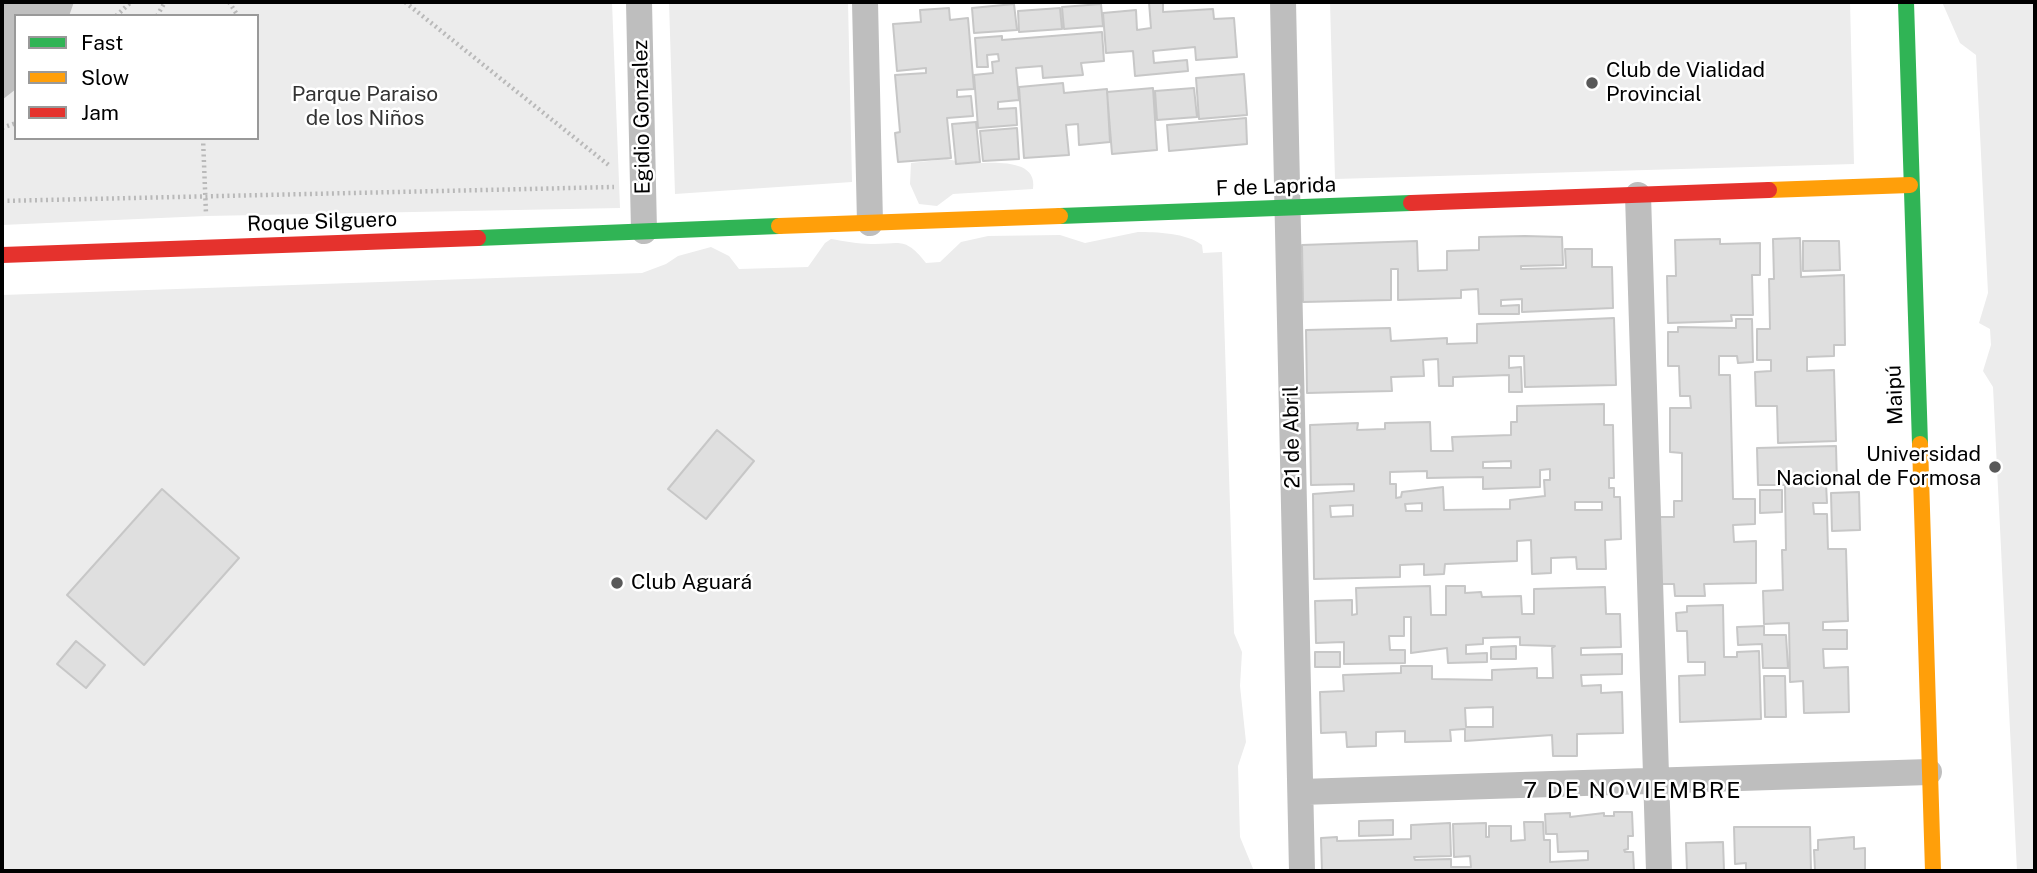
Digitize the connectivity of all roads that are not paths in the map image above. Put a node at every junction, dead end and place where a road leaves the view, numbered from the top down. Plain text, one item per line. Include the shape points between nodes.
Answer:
1 (639, 2) edge
2 (865, 2) edge
3 (1283, 2) edge
4 (1906, 2) edge
5 (1910, 185) junction
6 (1638, 195) junction
7 (1286, 208) junction
8 (870, 223) junction
9 (644, 231) junction
10 (2, 255) edge
11 (1929, 772) junction
12 (1655, 781) junction
13 (1301, 792) junction
14 (1302, 871) edge
15 (1659, 871) edge
16 (1933, 871) edge

1 - 9 street, Egidio Gonzalez
2 - 8 street
3 - 7 street, 21 de Abril
4 - 5 street, Maipú
5 - 6 street, F de Laprida
5 - 11 street, Maipú
6 - 7 street, F de Laprida
6 - 12 street
7 - 8 street, F de Laprida
7 - 13 street, 21 de Abril
8 - 9 street, F de Laprida
9 - 10 street, Roque Silguero
11 - 12 street
11 - 16 street, Maipú
12 - 13 street
12 - 15 street
13 - 14 street, 21 de Abril

